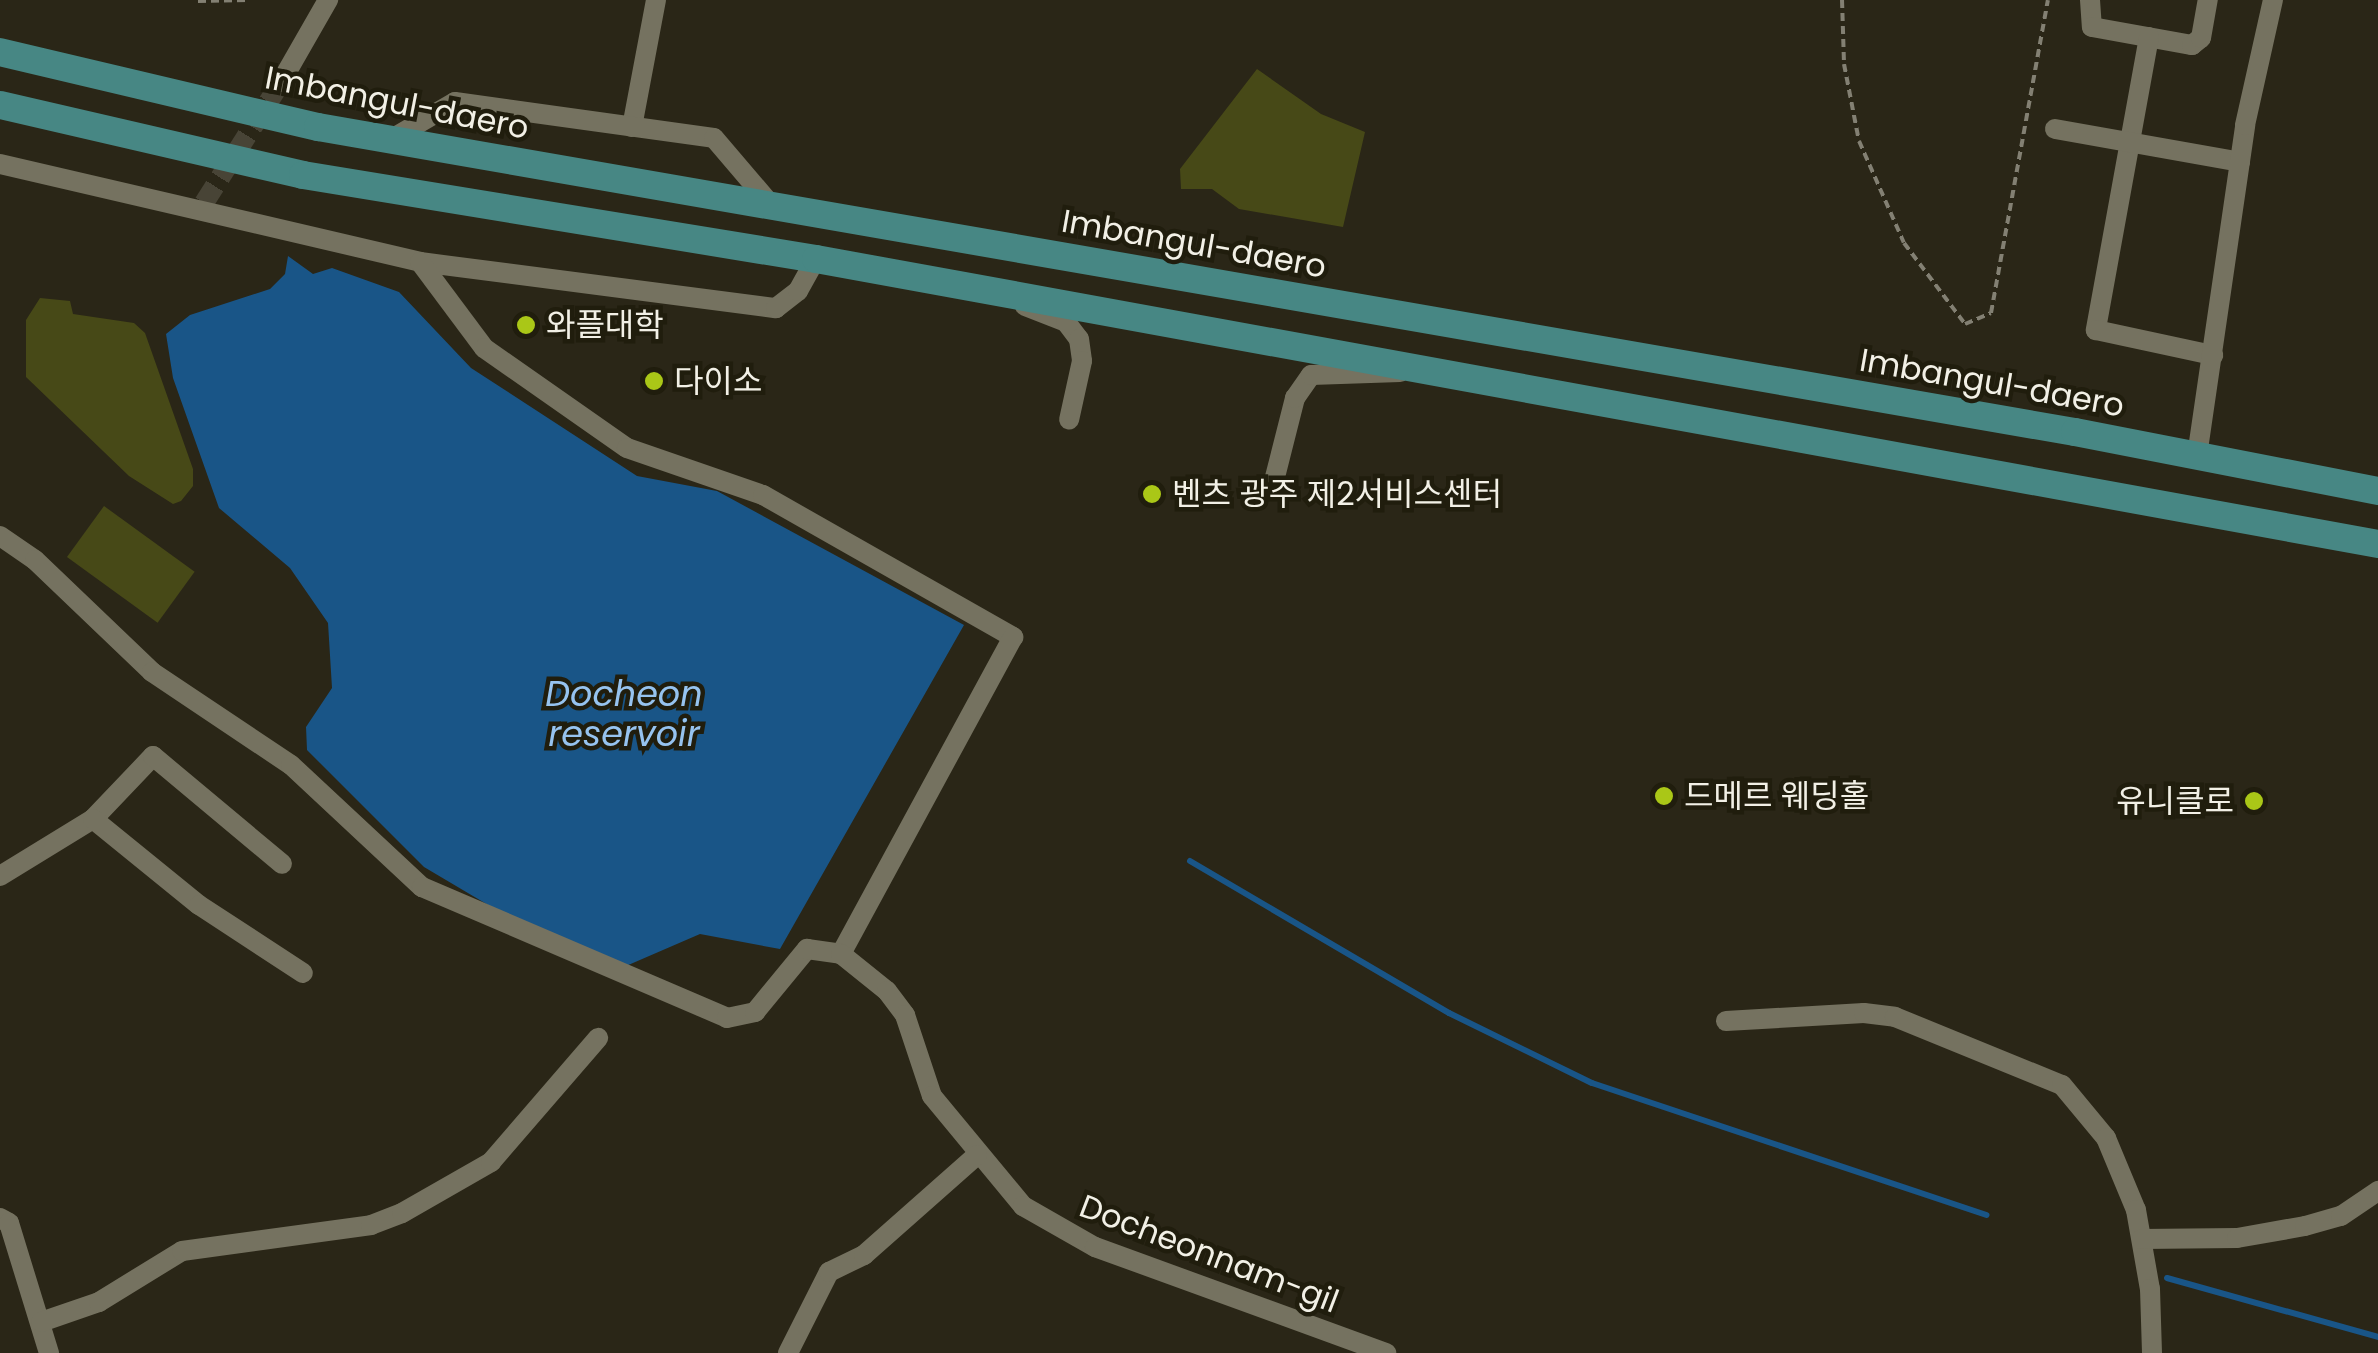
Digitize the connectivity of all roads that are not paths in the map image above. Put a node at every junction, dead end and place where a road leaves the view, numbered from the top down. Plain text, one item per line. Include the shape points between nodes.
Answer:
1 (328, 0) edge
2 (656, 0) edge
3 (2090, 0) edge
4 (2208, 0) edge
5 (2272, 0) edge
6 (2148, 37) junction
7 (0, 52) edge
8 (281, 82) tunnel mouth
9 (0, 105) edge
10 (632, 127) junction
11 (2055, 130) dead end
12 (390, 140) junction
13 (2134, 143) junction
14 (2240, 162) junction
15 (0, 164) edge
16 (772, 206) junction
17 (816, 259) junction
18 (420, 262) junction
19 (990, 292) junction
20 (2213, 355) junction
21 (1407, 371) junction
22 (1070, 420) dead end
23 (2197, 456) junction
24 (1274, 481) dead end
25 (2378, 491) edge
26 (0, 536) edge
27 (2378, 544) edge
28 (93, 819) junction
29 (282, 864) dead end
30 (0, 876) edge
31 (841, 954) junction
32 (303, 973) dead end
33 (1726, 1021) dead end
34 (598, 1038) dead end
35 (977, 1155) junction
36 (2378, 1191) edge
37 (0, 1218) edge
38 (2142, 1240) junction
39 (41, 1322) junction
40 (49, 1353) edge
41 (788, 1353) edge
42 (1386, 1353) edge
43 (2152, 1353) edge

1 - 8 street
2 - 10 street
3 - 6 street via 2092,27
4 - 6 street via 2201,38 2192,45
5 - 14 street
6 - 13 street
7 - 12 main road, Imbangul-daero
9 - 17 main road via 303,174
10 - 12 street via 455,102
10 - 16 street via 714,138
11 - 13 street
12 - 16 main road, Imbangul-daero
13 - 14 street
13 - 20 street via 2096,330
14 - 20 street
15 - 18 street
16 - 23 main road, Imbangul-daero
17 - 18 street via 798,291 776,308
17 - 19 main road
18 - 31 street via 484,348 627,448 762,496 1013,637
19 - 21 main road
19 - 22 street via 1066,322 1079,339 1082,360
20 - 23 street
21 - 24 street via 1311,375 1294,398
21 - 27 main road
23 - 25 main road, Imbangul-daero
26 - 31 street via 35,560 152,672 273,751 422,887 451,902 726,1018 755,1012 808,949
28 - 29 street via 153,756
28 - 30 street
28 - 32 street via 199,904
31 - 35 street, Docheonnam-gil via 887,990 904,1015 932,1096
33 - 38 street via 1895,1017 2062,1086 2106,1138
34 - 39 street via 491,1162 402,1213 372,1225 182,1251 99,1302
35 - 41 street via 864,1254 829,1272
35 - 42 street, Docheonnam-gil via 1023,1206 1058,1230
36 - 38 street via 2341,1216 2304,1226 2237,1238
37 - 39 street via 8,1223
38 - 43 street
39 - 40 street

